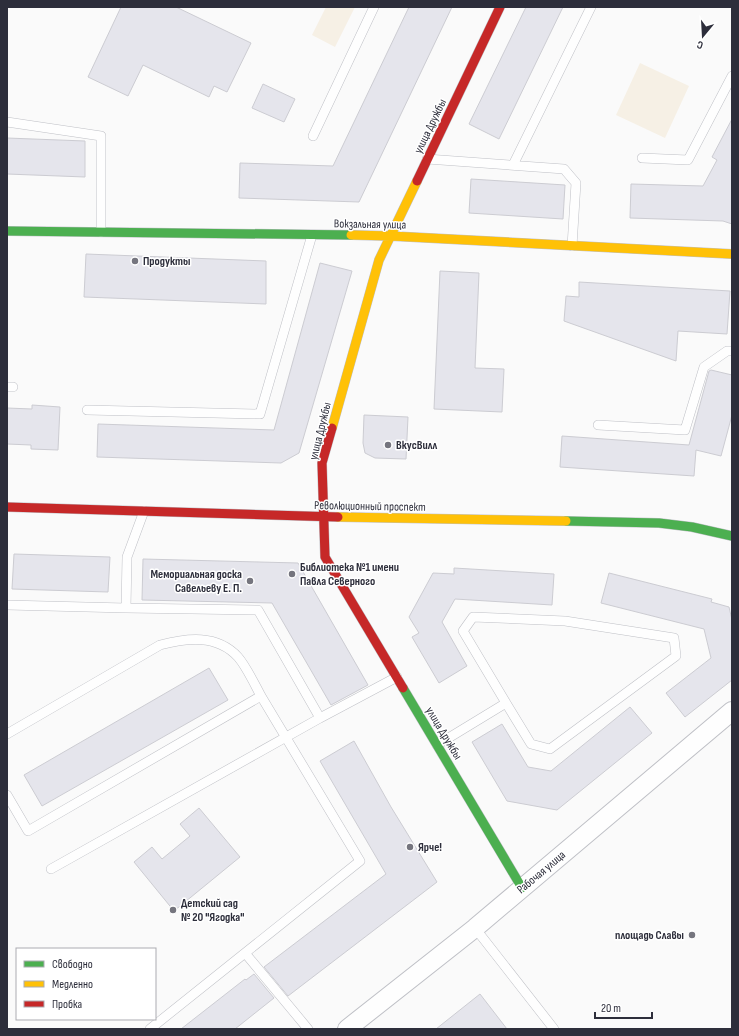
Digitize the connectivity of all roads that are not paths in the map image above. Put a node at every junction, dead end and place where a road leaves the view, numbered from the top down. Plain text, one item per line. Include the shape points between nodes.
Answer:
1 (374, 7) edge
2 (500, 7) edge
3 (591, 7) edge
4 (732, 76) edge
5 (7, 122) edge
6 (313, 136) dead end
7 (642, 158) dead end
8 (427, 159) junction
9 (513, 165) junction
10 (7, 231) edge
11 (101, 232) junction
12 (312, 235) junction
13 (391, 236) junction
14 (572, 246) junction
15 (732, 254) edge
16 (732, 351) edge
17 (87, 410) dead end
18 (598, 425) dead end
19 (7, 507) edge
20 (144, 511) junction
21 (324, 517) junction
22 (732, 536) edge
23 (7, 605) edge
24 (126, 608) junction
25 (397, 677) junction
26 (262, 696) junction
27 (506, 703) junction
28 (732, 711) edge
29 (320, 718) junction
30 (7, 734) edge
31 (286, 737) junction
32 (437, 745) junction
33 (7, 795) edge
34 (51, 869) dead end
35 (522, 888) junction
36 (475, 928) junction
37 (245, 953) junction
38 (150, 1029) edge
39 (308, 1029) edge
40 (347, 1029) edge
41 (554, 1029) edge

1 - 6 lane
2 - 8 street, улица Дружбы
3 - 9 lane
4 - 7 lane via 688,160
5 - 11 lane via 101,136
8 - 9 lane
8 - 13 street, улица Дружбы
9 - 14 lane via 564,169 576,183
10 - 11 street, Вокзальная улица
11 - 12 street, Вокзальная улица
12 - 13 street, Вокзальная улица
12 - 17 lane via 260,414
13 - 14 street, Вокзальная улица
13 - 21 street, улица Дружбы via 379,260 322,463
14 - 15 street, Вокзальная улица
16 - 18 lane via 727,351 704,367 685,430
19 - 20 street, Революционный проспект
20 - 21 street, Революционный проспект
20 - 24 lane via 127,557
21 - 22 street, Революционный проспект via 659,523
21 - 25 street, улица Дружбы via 325,557
23 - 24 lane
24 - 29 lane via 258,610
25 - 29 lane
25 - 32 street, улица Дружбы
26 - 30 lane via 239,658 231,650 212,642 183,640 160,645
26 - 31 lane
26 - 33 lane via 28,831
27 - 27 lane via 463,631 473,617 565,621 674,638 676,656 550,748 531,744
27 - 32 lane
28 - 35 street, Рабочая улица
29 - 31 lane
31 - 34 lane
31 - 37 lane via 360,861
32 - 35 street, улица Дружбы
35 - 36 street, Рабочая улица
36 - 40 street, Рабочая улица
36 - 41 lane
37 - 38 lane
37 - 39 lane

